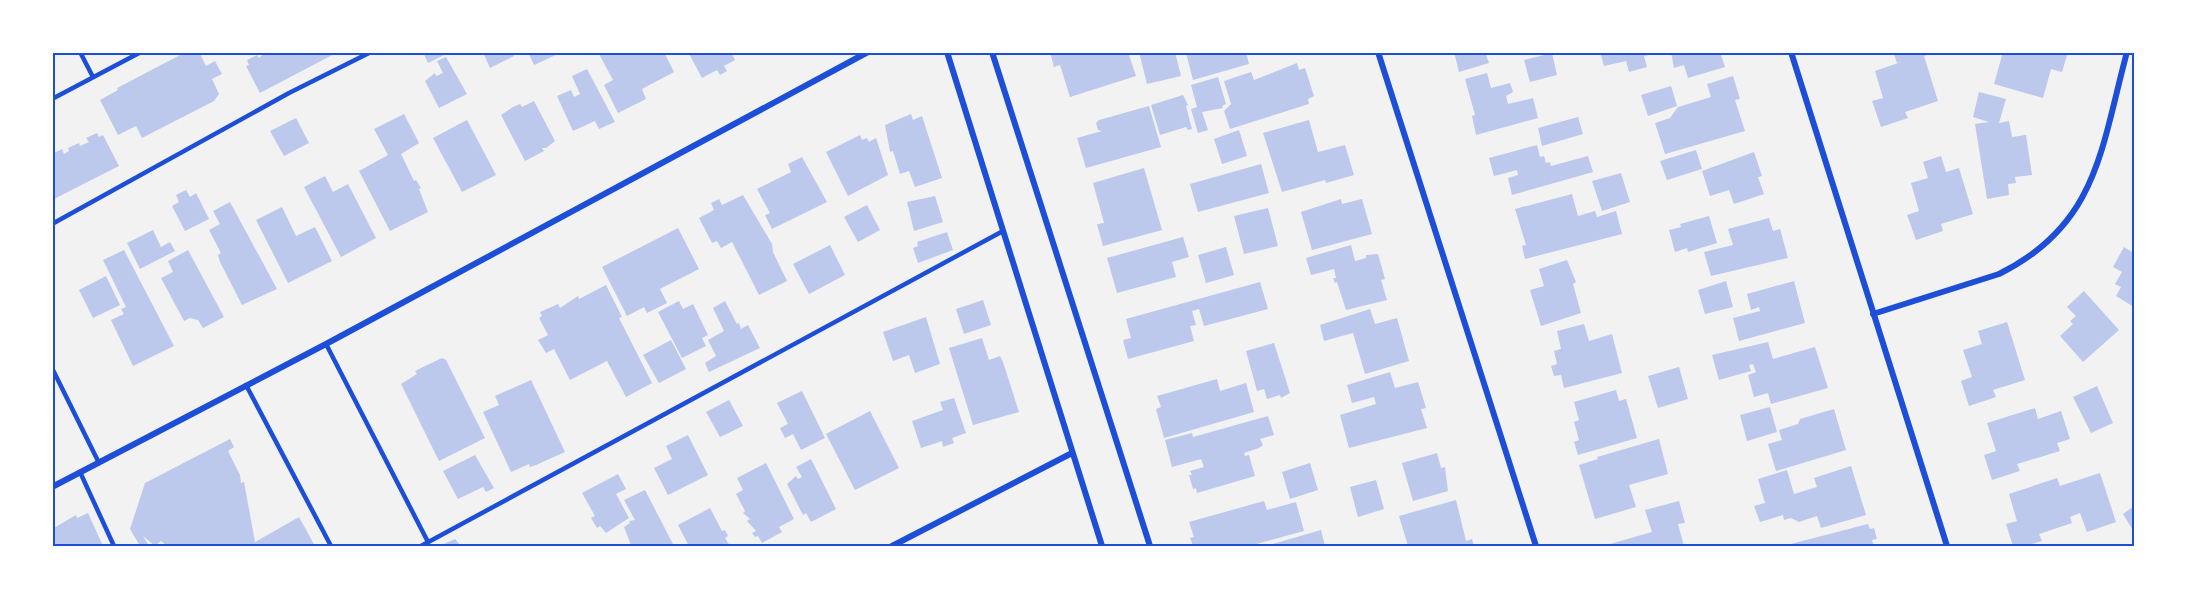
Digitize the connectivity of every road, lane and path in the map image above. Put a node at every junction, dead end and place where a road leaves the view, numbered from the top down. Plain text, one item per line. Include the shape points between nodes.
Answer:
1 (80, 52) edge
2 (141, 52) edge
3 (371, 52) edge
4 (868, 52) edge
5 (947, 52) edge
6 (992, 52) edge
7 (1378, 52) edge
8 (1791, 52) edge
9 (2127, 52) edge
10 (93, 77) junction
11 (52, 99) edge
12 (52, 224) edge
13 (1003, 231) junction
14 (1874, 314) junction
15 (326, 344) junction
16 (52, 368) edge
17 (246, 385) junction
18 (1072, 453) junction
19 (99, 463) junction
20 (80, 472) junction
21 (52, 486) edge
22 (428, 542) junction
23 (114, 546) edge
24 (331, 546) edge
25 (421, 546) edge
26 (892, 546) edge
27 (1102, 546) edge
28 (1150, 546) edge
29 (1536, 546) edge
30 (1947, 546) edge

1 - 10 lane
2 - 10 lane
3 - 12 lane
4 - 15 street
5 - 13 street
6 - 28 street
7 - 29 street
8 - 14 street
9 - 14 street via 2095,169 2084,196 2053,238 2000,273
10 - 11 lane
13 - 18 street
13 - 22 lane
14 - 30 street
15 - 17 street
15 - 22 lane
16 - 19 lane
17 - 19 street
17 - 24 lane
18 - 26 street
18 - 27 street
19 - 20 street
20 - 21 street
20 - 23 lane
22 - 25 lane

